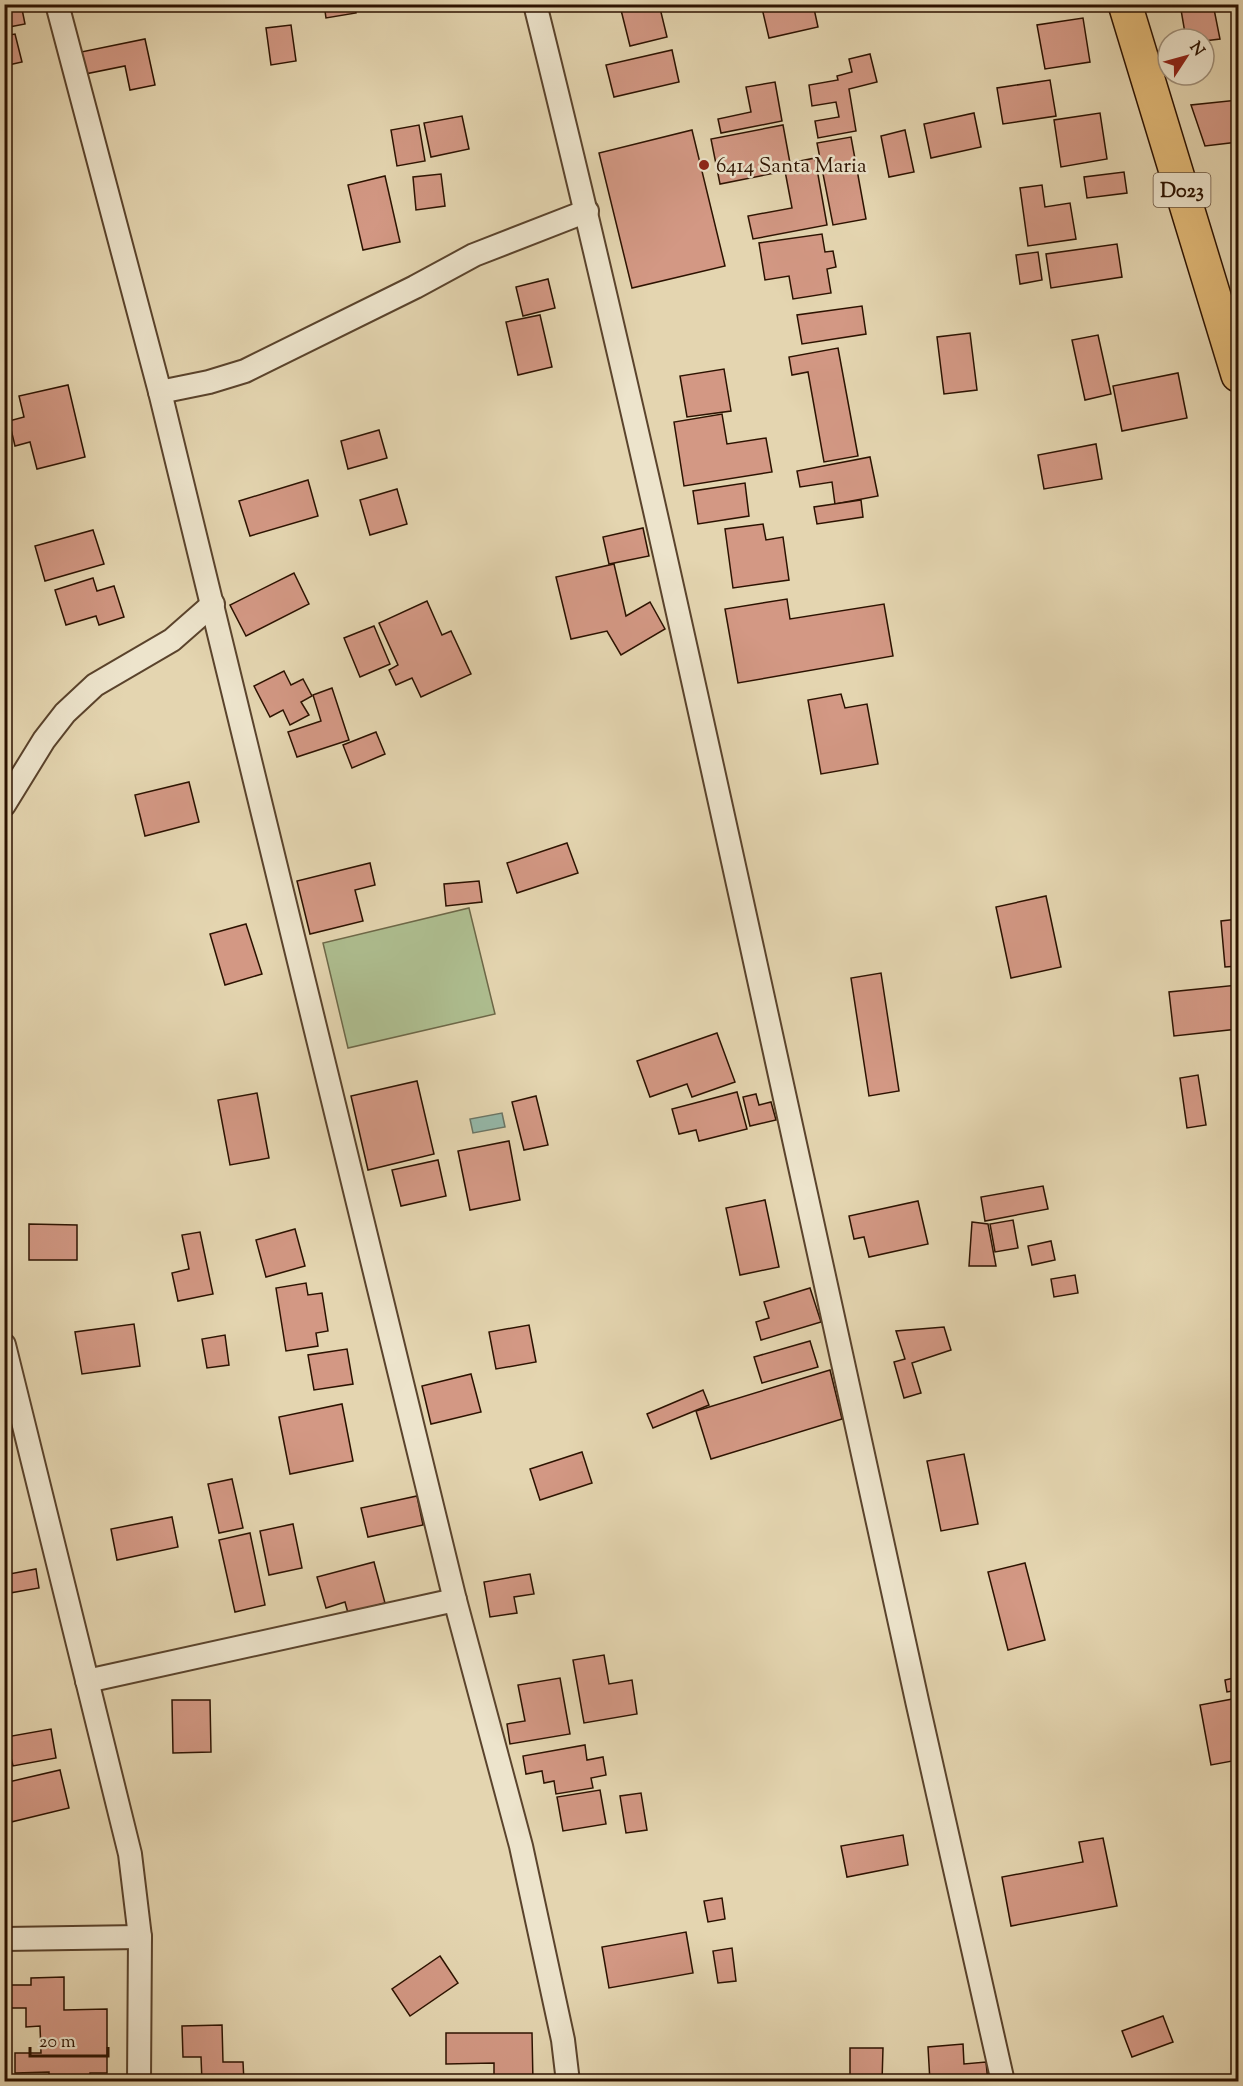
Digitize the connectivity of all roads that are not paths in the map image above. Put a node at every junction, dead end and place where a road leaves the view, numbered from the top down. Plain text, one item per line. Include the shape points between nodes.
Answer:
1 (57, 4) edge
2 (535, 4) edge
3 (1125, 4) edge
4 (587, 211) junction
5 (1239, 375) edge
6 (160, 392) junction
7 (213, 604) junction
8 (4, 805) edge
9 (4, 1345) edge
10 (455, 1600) junction
11 (87, 1681) junction
12 (140, 1936) junction
13 (4, 1939) edge
14 (139, 2082) edge
15 (568, 2082) edge
16 (1003, 2082) edge

1 - 6 street
2 - 4 street
3 - 5 main road, D023
4 - 6 street via 474,255 244,371
4 - 16 street
6 - 7 street
7 - 8 street via 172,640 95,685 65,713
7 - 10 street
9 - 11 street
10 - 11 street
10 - 15 street via 521,1846 563,2040
11 - 12 street via 130,1854
12 - 13 street
12 - 14 street

